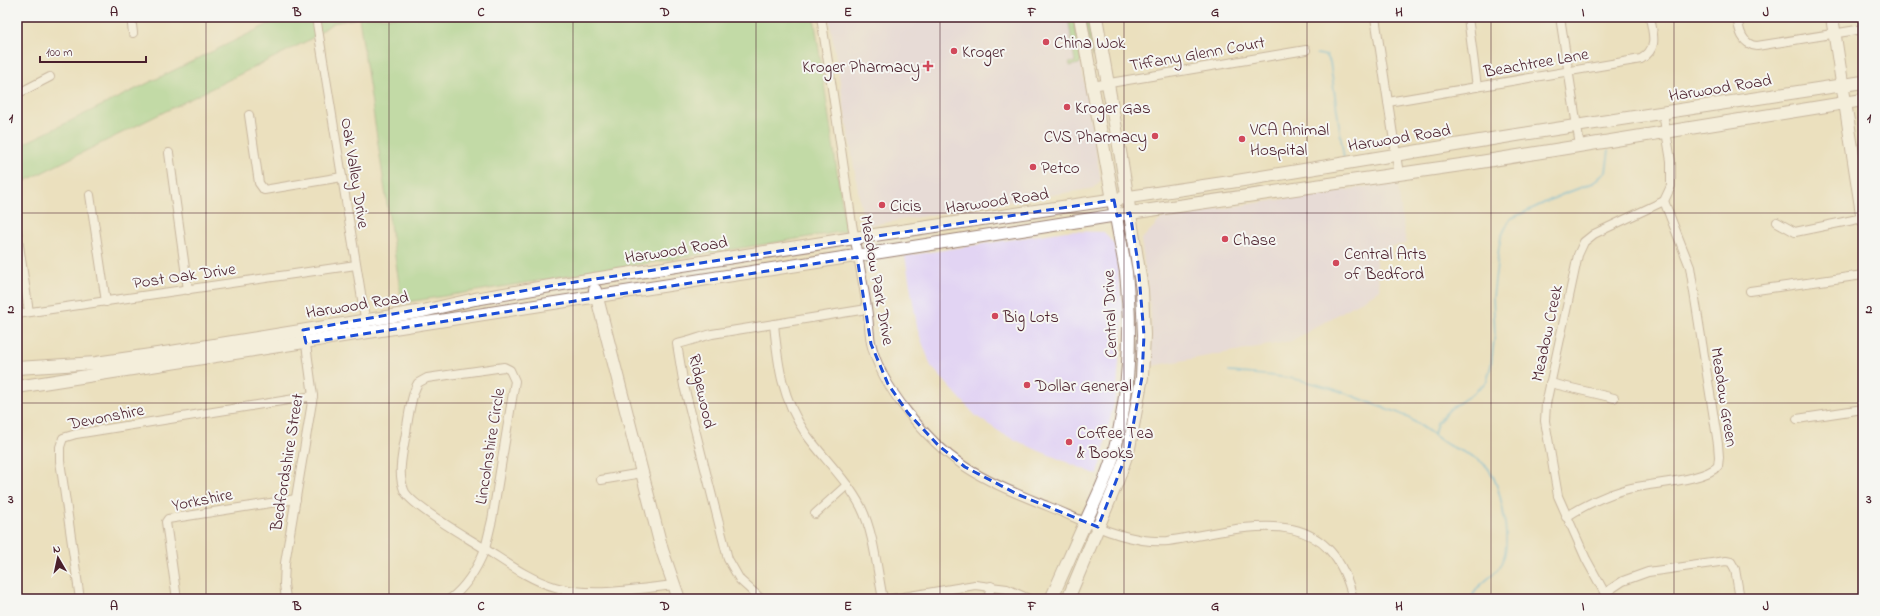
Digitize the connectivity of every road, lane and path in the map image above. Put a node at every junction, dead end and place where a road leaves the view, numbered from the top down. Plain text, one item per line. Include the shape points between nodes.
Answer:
1 (130, 17) edge
2 (316, 17) edge
3 (821, 17) edge
4 (1080, 17) edge
5 (1096, 17) edge
6 (1375, 17) edge
7 (1468, 17) edge
8 (1560, 17) edge
9 (1650, 17) edge
10 (1737, 17) edge
11 (1832, 17) edge
12 (1863, 29) edge
13 (133, 33) dead end
14 (1834, 34) junction
15 (1306, 50) dead end
16 (1568, 72) junction
17 (50, 77) dead end
18 (1863, 82) edge
19 (1107, 84) junction
20 (1843, 85) junction
21 (1092, 86) junction
22 (1477, 87) junction
23 (17, 94) edge
24 (1863, 100) edge
25 (1388, 102) junction
26 (1845, 103) junction
27 (1663, 113) junction
28 (249, 115) dead end
29 (1577, 126) junction
30 (1667, 133) junction
31 (1466, 143) junction
32 (1580, 146) junction
33 (169, 153) dead end
34 (1396, 154) junction
35 (1468, 164) junction
36 (1399, 174) junction
37 (1267, 176) junction
38 (342, 178) junction
39 (1270, 193) junction
40 (90, 195) dead end
41 (1128, 198) junction
42 (1114, 200) junction
43 (1664, 201) junction
44 (1130, 213) junction
45 (1117, 216) junction
46 (979, 219) junction
47 (1863, 219) edge
48 (1777, 222) dead end
49 (17, 232) edge
50 (982, 236) junction
51 (854, 238) junction
52 (857, 257) junction
53 (356, 265) junction
54 (1863, 275) edge
55 (592, 280) junction
56 (188, 290) junction
57 (1750, 291) dead end
58 (597, 297) junction
59 (106, 302) junction
60 (867, 308) junction
61 (29, 312) junction
62 (17, 314) edge
63 (365, 320) junction
64 (774, 324) junction
65 (1129, 327) junction
66 (1143, 327) junction
67 (303, 330) junction
68 (367, 333) junction
69 (306, 343) junction
70 (17, 368) edge
71 (1550, 383) junction
72 (17, 387) edge
73 (314, 396) junction
74 (1614, 398) dead end
75 (1863, 409) edge
76 (1797, 419) dead end
77 (1116, 440) junction
78 (1130, 443) junction
79 (642, 473) junction
80 (601, 480) dead end
81 (847, 485) junction
82 (296, 499) junction
83 (815, 514) dead end
84 (1566, 517) junction
85 (1086, 522) junction
86 (1098, 527) junction
87 (485, 549) junction
88 (674, 585) junction
89 (991, 586) junction
90 (1606, 596) edge
91 (80, 599) edge
92 (177, 599) edge
93 (286, 599) edge
94 (450, 599) edge
95 (679, 599) edge
96 (761, 599) edge
97 (883, 599) edge
98 (892, 599) edge
99 (988, 599) edge
100 (1029, 599) edge
101 (1051, 599) edge
102 (1068, 599) edge
103 (1353, 599) edge
104 (1740, 599) edge

1 - 13 street
2 - 38 street, Oak Valley Drive
3 - 51 street, Meadow Park Drive
4 - 21 main road, Central Drive
5 - 19 main road, Central Drive
6 - 25 street
7 - 22 street
8 - 16 street
9 - 16 street, Beachtree Lane via 1654,45 1648,55 1641,59
10 - 14 street via 1744,39 1752,45
11 - 14 main road
12 - 14 street
14 - 20 main road
15 - 19 street, Tiffany Glenn Court
16 - 22 street, Beachtree Lane
16 - 29 street
17 - 23 street
18 - 20 main road, Harwood Road
19 - 21 street, Tiffany Glenn Court
19 - 41 main road, Central Drive
20 - 26 main road
20 - 27 main road, Harwood Road
21 - 42 main road, Central Drive
22 - 25 street, Beachtree Lane
24 - 26 main road, Harwood Road
25 - 34 street
26 - 30 main road, Harwood Road
26 - 47 main road
27 - 29 main road, Harwood Road
27 - 30 street
28 - 38 street via 259,183 264,190
29 - 31 main road, Harwood Road
29 - 32 street
30 - 32 main road, Harwood Road
30 - 43 street via 1672,161 1671,186
31 - 34 main road, Harwood Road
31 - 35 main road
32 - 35 main road, Harwood Road
33 - 56 street
34 - 36 street
34 - 37 main road, Harwood Road
35 - 36 main road, Harwood Road
36 - 39 main road, Harwood Road
37 - 39 main road
37 - 41 main road, Harwood Road
38 - 53 street, Oak Valley Drive
39 - 44 main road, Harwood Road
40 - 59 street
41 - 42 main road, Harwood Road
41 - 44 main road, Central Drive
42 - 45 main road, Central Drive
42 - 46 main road, Harwood Road
43 - 71 street, Meadow Creek via 1594,234 1584,242 1578,255
43 - 84 street, Meadow Green via 1690,267 1718,444 1718,466 1705,474 1606,495
44 - 45 main road, Harwood Road
44 - 66 main road, Central Drive via 1142,290
45 - 50 main road, Harwood Road
45 - 65 main road, Central Drive via 1126,272
46 - 50 main road
46 - 51 main road, Harwood Road
47 - 48 street via 1795,232
49 - 61 street
50 - 52 main road, Harwood Road
51 - 52 street, Meadow Park Drive
51 - 55 main road, Harwood Road
52 - 58 main road, Harwood Road
52 - 60 street, Meadow Park Drive
53 - 56 street, Post Oak Drive
53 - 63 street, Oak Valley Drive
54 - 57 street
55 - 58 main road
55 - 63 main road, Harwood Road
56 - 59 street, Post Oak Drive
58 - 68 main road, Harwood Road
58 - 79 main road
59 - 61 street, Post Oak Drive
60 - 64 street, Ridgewood
60 - 85 street, Meadow Park Drive via 871,344 888,384 908,413 938,445 965,467 993,482
61 - 62 street, Post Oak Drive
63 - 67 main road, Harwood Road
63 - 68 street, Oak Valley Drive
64 - 81 street via 778,367 788,402 807,434
64 - 96 street, Ridgewood via 712,334 677,344 684,386 728,559 740,580
65 - 66 main road
65 - 77 main road, Central Drive via 1128,380
66 - 78 main road, Central Drive via 1142,377
67 - 69 street, Bedfordshire Street
67 - 70 main road, Harwood Road via 96,363
68 - 69 main road, Harwood Road
69 - 72 main road, Harwood Road
69 - 73 street, Bedfordshire Street
71 - 74 street
71 - 84 street, Meadow Creek via 1545,421 1554,479
73 - 82 street, Bedfordshire Street
73 - 91 street, Devonshire via 63,438 60,461
75 - 76 street
77 - 78 main road
77 - 85 main road, Central Drive via 1112,459
78 - 86 main road, Central Drive
79 - 80 street
79 - 88 main road
81 - 83 street
81 - 97 street via 865,518
82 - 92 street, Yorkshire via 168,519 166,522
82 - 93 street, Bedfordshire Street via 285,563
84 - 90 street, Meadow Creek
85 - 86 street, Meadow Park Drive
85 - 101 main road, Central Drive
86 - 102 main road, Central Drive
86 - 103 street, Meadow Park Drive via 1155,542 1263,526 1289,528 1314,538 1337,558 1347,576
87 - 87 street, Lincolnshire Circle via 515,381 510,370 504,367 427,378 418,383 400,471 404,489 409,497 436,518
87 - 88 street via 555,588 603,591
87 - 94 street via 478,567 465,586
88 - 95 main road
89 - 98 street via 964,586
89 - 99 street
89 - 100 street via 1007,589
90 - 104 street via 1623,581 1648,572 1726,561 1731,562 1735,569

